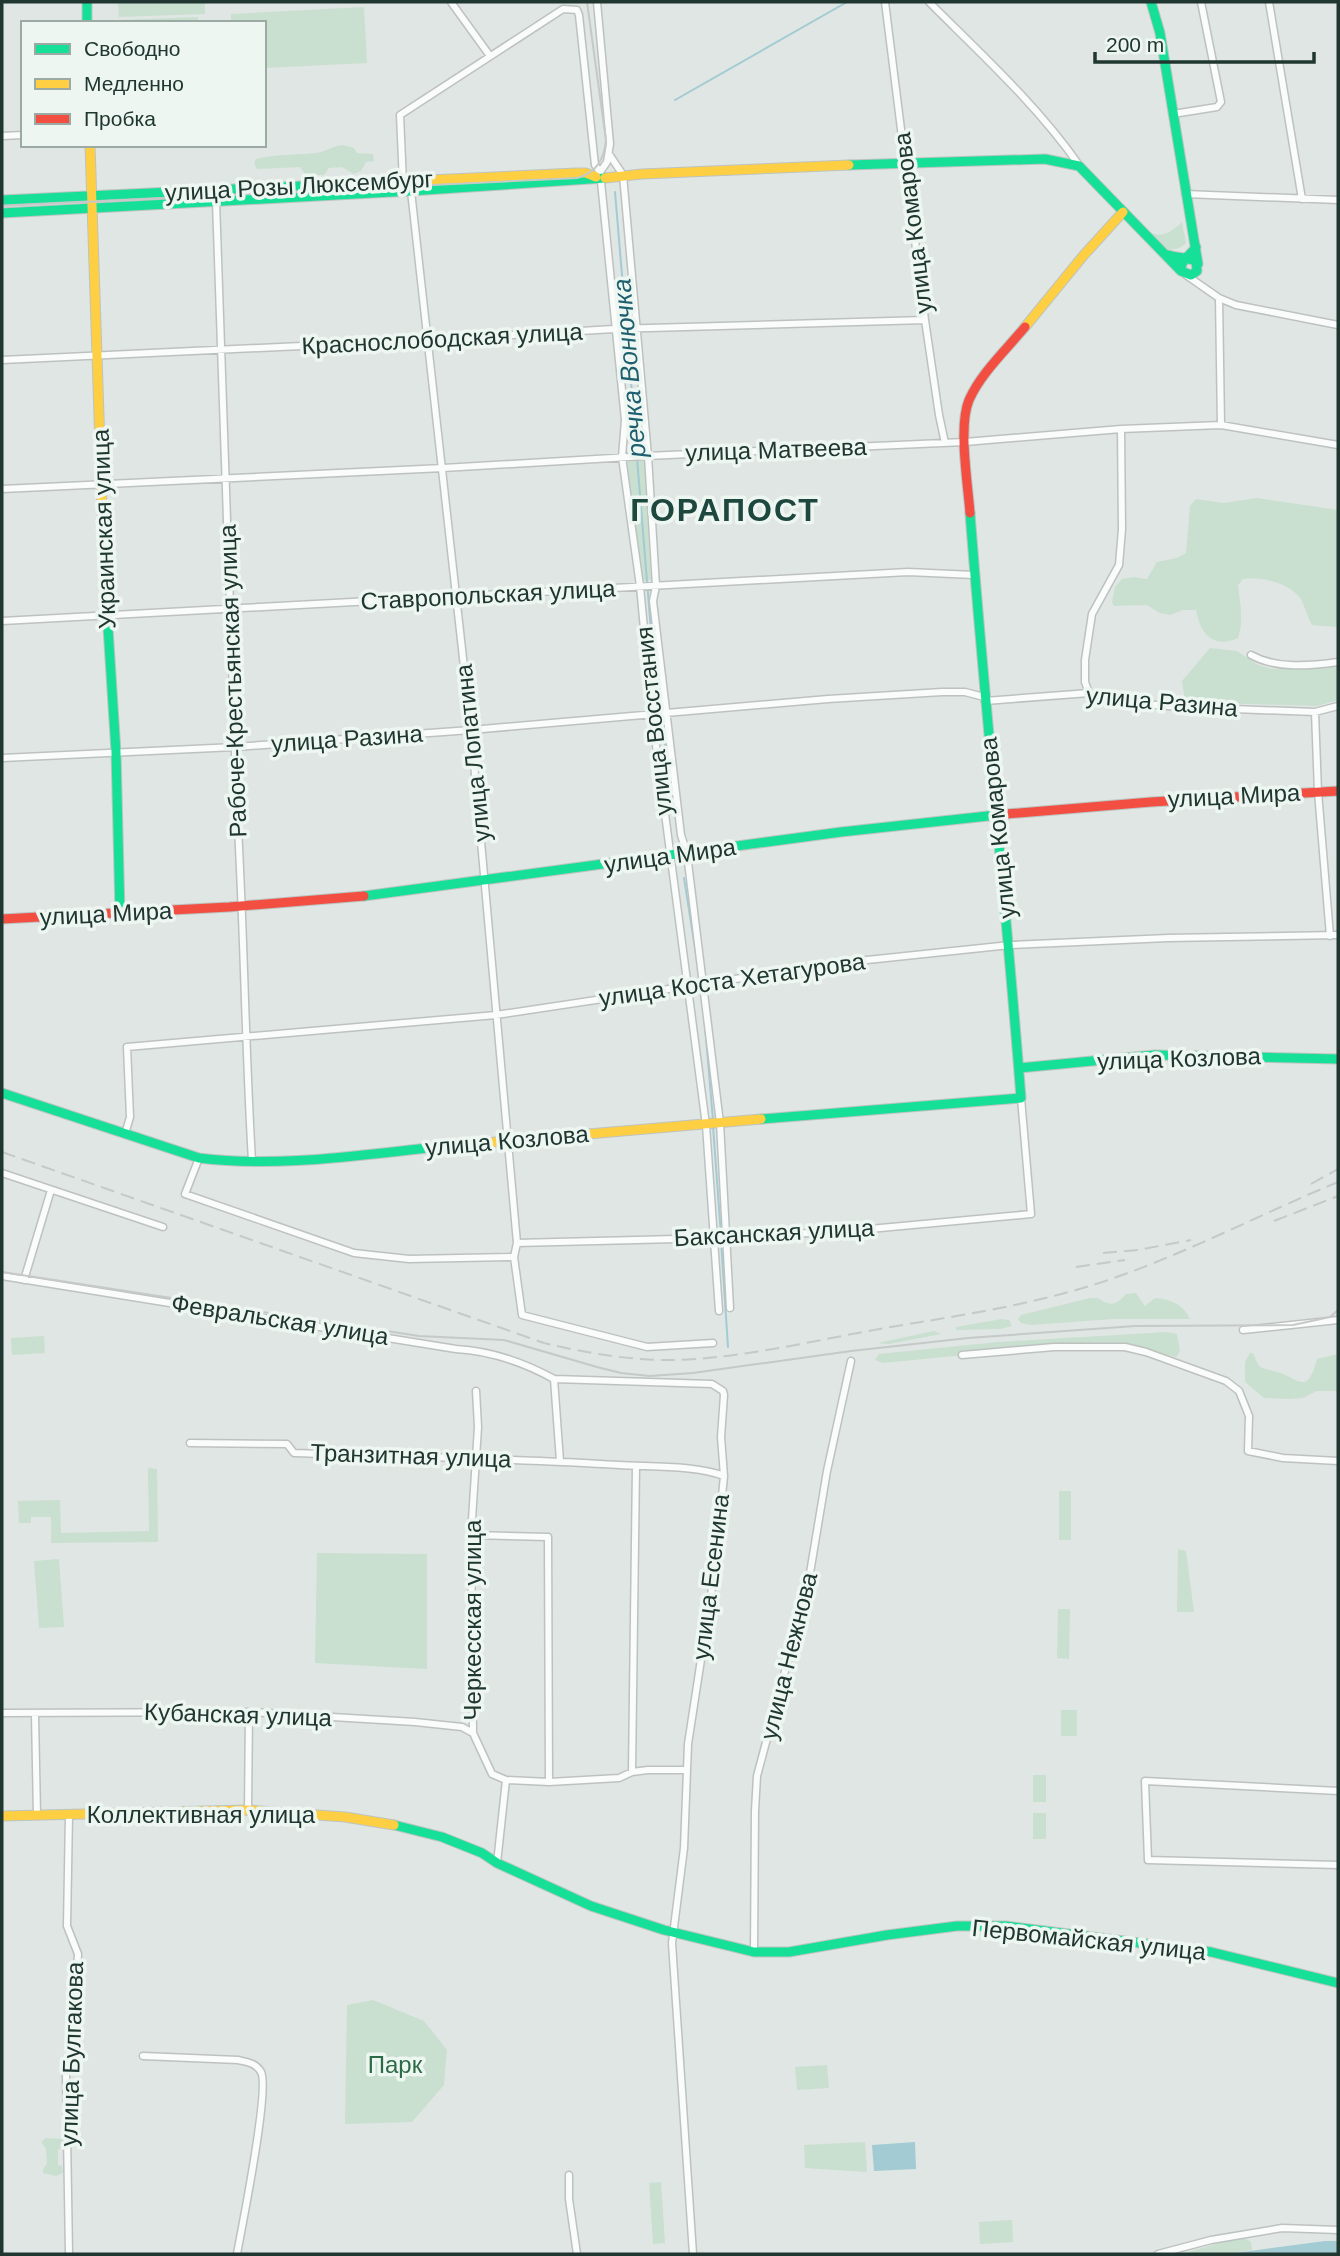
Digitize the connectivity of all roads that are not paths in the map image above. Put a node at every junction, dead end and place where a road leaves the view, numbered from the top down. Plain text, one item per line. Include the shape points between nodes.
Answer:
1 (87, 2) edge
2 (451, 2) edge
3 (597, 2) edge
4 (885, 2) edge
5 (929, 2) edge
6 (1151, 2) edge
7 (1201, 2) edge
8 (1269, 2) edge
9 (87, 21) edge
10 (490, 56) junction
11 (1173, 114) junction
12 (21, 135) edge
13 (2, 136) edge
14 (90, 147) edge
15 (609, 154) junction
16 (906, 162) junction
17 (1079, 166) junction
18 (599, 175) junction
19 (622, 175) junction
20 (403, 181) junction
21 (407, 192) junction
22 (1185, 194) junction
23 (92, 196) junction
24 (1302, 199) junction
25 (2, 200) edge
26 (1338, 200) edge
27 (216, 201) junction
28 (93, 208) junction
29 (1123, 212) junction
30 (2, 213) edge
31 (1196, 247) junction
32 (1163, 253) junction
33 (1185, 258) junction
34 (1198, 266) junction
35 (1182, 272) junction
36 (1207, 289) junction
37 (1219, 298) junction
38 (925, 320) junction
39 (1338, 325) edge
40 (618, 329) junction
41 (636, 329) junction
42 (428, 340) junction
43 (220, 351) junction
44 (97, 356) junction
45 (2, 360) edge
46 (1221, 425) junction
47 (1121, 429) junction
48 (965, 442) junction
49 (945, 443) junction
50 (1338, 445) edge
51 (647, 456) junction
52 (626, 457) junction
53 (443, 468) junction
54 (225, 477) junction
55 (102, 483) junction
56 (2, 489) edge
57 (974, 575) junction
58 (643, 586) junction
59 (655, 586) junction
60 (457, 595) junction
61 (231, 610) junction
62 (106, 616) junction
63 (2, 621) edge
64 (1251, 655) dead end
65 (1338, 662) edge
66 (1089, 693) junction
67 (985, 699) junction
68 (1338, 706) edge
69 (1315, 712) junction
70 (659, 714) junction
71 (471, 730) junction
72 (235, 747) junction
73 (116, 752) junction
74 (2, 758) edge
75 (1338, 791) edge
76 (1318, 792) junction
77 (996, 815) junction
78 (687, 855) junction
79 (669, 857) junction
80 (485, 881) junction
81 (243, 908) junction
82 (120, 914) junction
83 (2, 919) edge
84 (1338, 935) edge
85 (1330, 936) junction
86 (1010, 945) junction
87 (703, 984) junction
88 (691, 986) junction
89 (496, 1015) junction
90 (245, 1038) junction
91 (1338, 1059) edge
92 (1019, 1068) junction
93 (2, 1093) edge
94 (1021, 1098) junction
95 (713, 1124) junction
96 (125, 1134) junction
97 (507, 1140) junction
98 (199, 1158) junction
99 (252, 1161) junction
100 (2, 1173) edge
101 (51, 1190) junction
102 (1031, 1214) joint
103 (163, 1227) dead end
104 (727, 1237) junction
105 (715, 1238) junction
106 (517, 1243) junction
107 (514, 1257) junction
108 (2, 1276) edge
109 (24, 1280) junction
110 (730, 1308) dead end
111 (719, 1311) dead end
112 (1338, 1320) edge
113 (1243, 1330) dead end
114 (713, 1343) dead end
115 (962, 1355) dead end
116 (851, 1361) dead end
117 (554, 1379) junction
118 (719, 1387) joint
119 (476, 1391) dead end
120 (190, 1443) dead end
121 (475, 1457) junction
122 (560, 1461) junction
123 (1338, 1461) edge
124 (636, 1466) junction
125 (724, 1476) junction
126 (471, 1535) junction
127 (249, 1712) junction
128 (2, 1713) edge
129 (35, 1714) junction
130 (473, 1732) junction
131 (686, 1770) junction
132 (632, 1772) junction
133 (506, 1780) junction
134 (549, 1782) junction
135 (1338, 1791) edge
136 (248, 1811) junction
137 (69, 1814) junction
138 (2, 1815) edge
139 (37, 1815) junction
140 (496, 1863) junction
141 (1338, 1865) edge
142 (673, 1932) junction
143 (754, 1952) junction
144 (1338, 1983) edge
145 (143, 2056) dead end
146 (569, 2175) dead end
147 (1338, 2230) edge
148 (69, 2254) edge
149 (237, 2254) edge
150 (577, 2254) edge
151 (693, 2254) edge
152 (1158, 2254) edge

1 - 9 street
2 - 10 street
3 - 15 street
4 - 16 street, улица Комарова
5 - 17 street via 1012,85
6 - 11 street
7 - 11 street via 1221,103
8 - 24 street
10 - 18 street, улица Восстания via 563,9 576,10
10 - 20 street, улица Лопатина via 400,115
11 - 22 street
12 - 13 street
14 - 23 street, Украинская улица
15 - 18 street
15 - 19 street
16 - 17 street, улица Розы Люксембург via 1045,159
16 - 19 street, улица Розы Люксембург
16 - 38 street, улица Комарова
17 - 29 street
18 - 19 street, улица Розы Люксембург
18 - 20 street, улица Розы Люксембург
18 - 21 street, улица Розы Люксембург via 586,180
18 - 40 street, улица Восстания
19 - 41 street, улица Восстания
20 - 21 street, улица Лопатина
20 - 23 street, улица Розы Люксембург
21 - 27 street, улица Розы Люксембург
21 - 42 street, улица Лопатина
22 - 24 street
22 - 31 street
23 - 25 street, улица Розы Люксембург
23 - 28 street, Украинская улица
24 - 26 street
27 - 28 street, улица Розы Люксембург
27 - 43 street, Рабоче-Крестьянская улица
28 - 30 street, улица Розы Люксембург
28 - 44 street, Украинская улица
29 - 32 street
29 - 48 street, улица Комарова via 970,396
31 - 33 street
31 - 34 street
32 - 33 street
32 - 35 street
33 - 34 street via 1193,258
33 - 35 street
34 - 35 street via 1191,275
34 - 36 street
35 - 36 street
36 - 37 street
37 - 39 street
37 - 46 street
38 - 41 street, Краснослободская улица
38 - 49 street, улица Комарова
40 - 41 street, Краснослободская улица
40 - 42 street, Краснослободская улица
40 - 52 street, улица Восстания
41 - 51 street, улица Восстания
42 - 43 street, Краснослободская улица
42 - 53 street, улица Лопатина
43 - 44 street, Краснослободская улица
43 - 54 street, Рабоче-Крестьянская улица
44 - 45 street, Краснослободская улица
44 - 55 street, Украинская улица
46 - 47 street, улица Матвеева
46 - 50 street, улица Матвеева
47 - 48 street, улица Матвеева
47 - 66 street via 1119,565 1092,614 1084,682
48 - 49 street, улица Матвеева
48 - 57 street, улица Комарова
49 - 51 street, улица Матвеева
51 - 52 street, улица Матвеева
51 - 59 street, улица Восстания
52 - 53 street, улица Матвеева
52 - 58 street, улица Восстания
53 - 54 street, улица Матвеева
53 - 60 street, улица Лопатина
54 - 55 street, улица Матвеева
54 - 61 street, Рабоче-Крестьянская улица
55 - 56 street, улица Матвеева
55 - 62 street, Украинская улица
57 - 59 street, Ставропольская улица via 908,572
57 - 67 street, улица Комарова
58 - 59 street, Ставропольская улица
58 - 60 street, Ставропольская улица
58 - 70 street, улица Восстания
59 - 70 street, улица Восстания
60 - 61 street, Ставропольская улица
60 - 71 street, улица Лопатина
61 - 62 street, Ставропольская улица
61 - 72 street, Рабоче-Крестьянская улица
62 - 63 street, Ставропольская улица
62 - 73 street, Украинская улица
64 - 65 street via 1264,662 1286,664
66 - 67 street, улица Разина
66 - 69 street, улица Разина via 1120,702
67 - 70 street, улица Разина via 965,692 942,692
67 - 77 street, улица Комарова
68 - 69 street, улица Разина
69 - 76 street
70 - 71 street, улица Разина
70 - 78 street, улица Восстания
70 - 79 street, улица Восстания
71 - 72 street, улица Разина
71 - 80 street, улица Лопатина
72 - 73 street, улица Разина
72 - 81 street, Рабоче-Крестьянская улица
73 - 74 street, улица Разина
73 - 82 street, Украинская улица
75 - 76 street, улица Мира
76 - 77 street, улица Мира
76 - 85 street
77 - 78 street, улица Мира
77 - 86 street, улица Комарова
78 - 79 street, улица Мира
78 - 87 street, улица Восстания
79 - 80 street, улица Мира
79 - 88 street, улица Восстания
80 - 81 street, улица Мира
80 - 89 street, улица Лопатина
81 - 82 street, улица Мира
81 - 90 street, Рабоче-Крестьянская улица
82 - 83 street, улица Мира
84 - 85 street, улица Коста Хетагурова
85 - 86 street, улица Коста Хетагурова via 1168,937
86 - 87 street, улица Коста Хетагурова via 848,962
86 - 92 street, улица Комарова
87 - 88 street, улица Коста Хетагурова
87 - 95 street, улица Восстания
88 - 89 street, улица Коста Хетагурова
88 - 95 street, улица Восстания
89 - 90 street, улица Коста Хетагурова
89 - 97 street, улица Лопатина
90 - 96 street, улица Коста Хетагурова via 127,1047 130,1117
90 - 99 street, Рабоче-Крестьянская улица
91 - 92 street, улица Козлова via 1155,1055
92 - 94 street, улица Комарова
93 - 96 street, улица Козлова
94 - 95 street, улица Козлова
94 - 102 street, улица Комарова
95 - 97 street, улица Козлова
95 - 104 street, улица Восстания
95 - 105 street, улица Восстания
96 - 98 street, улица Козлова
97 - 99 street, улица Козлова
97 - 106 street, улица Лопатина
98 - 99 street, улица Козлова
98 - 107 street via 186,1194 354,1253 409,1259
100 - 101 street
101 - 103 street
101 - 109 street
102 - 104 street, Баксанская улица
104 - 105 street, Баксанская улица
104 - 110 street, улица Восстания
105 - 106 street, Баксанская улица
105 - 111 street, улица Восстания
106 - 107 street, улица Лопатина
107 - 114 street, улица Лопатина via 522,1314 648,1347
108 - 109 street, Февральская улица
109 - 117 street, Февральская улица via 479,1350 528,1365
112 - 113 street
115 - 123 street via 1054,1348 1146,1352 1226,1381 1239,1391 1249,1416 1248,1451
116 - 143 street, улица Нежнова via 808,1585 757,1776
117 - 118 street, Февральская улица
117 - 122 street
118 - 125 street, улица Есенина via 724,1395
119 - 121 street, Черкесская улица
120 - 121 street, Транзитная улица via 286,1444 294,1452
121 - 122 street, Транзитная улица
121 - 126 street, Черкесская улица
122 - 124 street, Транзитная улица
124 - 125 street, Транзитная улица
124 - 132 street
125 - 131 street, улица Есенина
126 - 130 street, Черкесская улица
126 - 134 street via 548,1537
127 - 129 street, Кубанская улица
127 - 130 street, Кубанская улица via 415,1722
127 - 136 street
128 - 129 street, Кубанская улица
129 - 139 street
130 - 133 street, Черкесская улица via 492,1774
131 - 132 street
131 - 142 street via 684,1848
132 - 134 street via 619,1778
133 - 134 street
133 - 140 street
135 - 141 street via 1145,1782 1148,1860
136 - 137 street, Коллективная улица
136 - 140 street, Коллективная улица via 345,1817 407,1827 482,1853
137 - 139 street, Коллективная улица
137 - 148 street, улица Булгакова via 67,1926 78,1954 72,2059 66,2074
138 - 139 street, Коллективная улица
140 - 142 street, Коллективная улица via 592,1906
142 - 143 street, Первомайская улица
142 - 151 street
143 - 144 street, Первомайская улица via 789,1952 945,1928 1006,1926 1211,1952
145 - 149 street via 238,2060 260,2069 262,2108
146 - 150 street
147 - 152 street via 1282,2228

